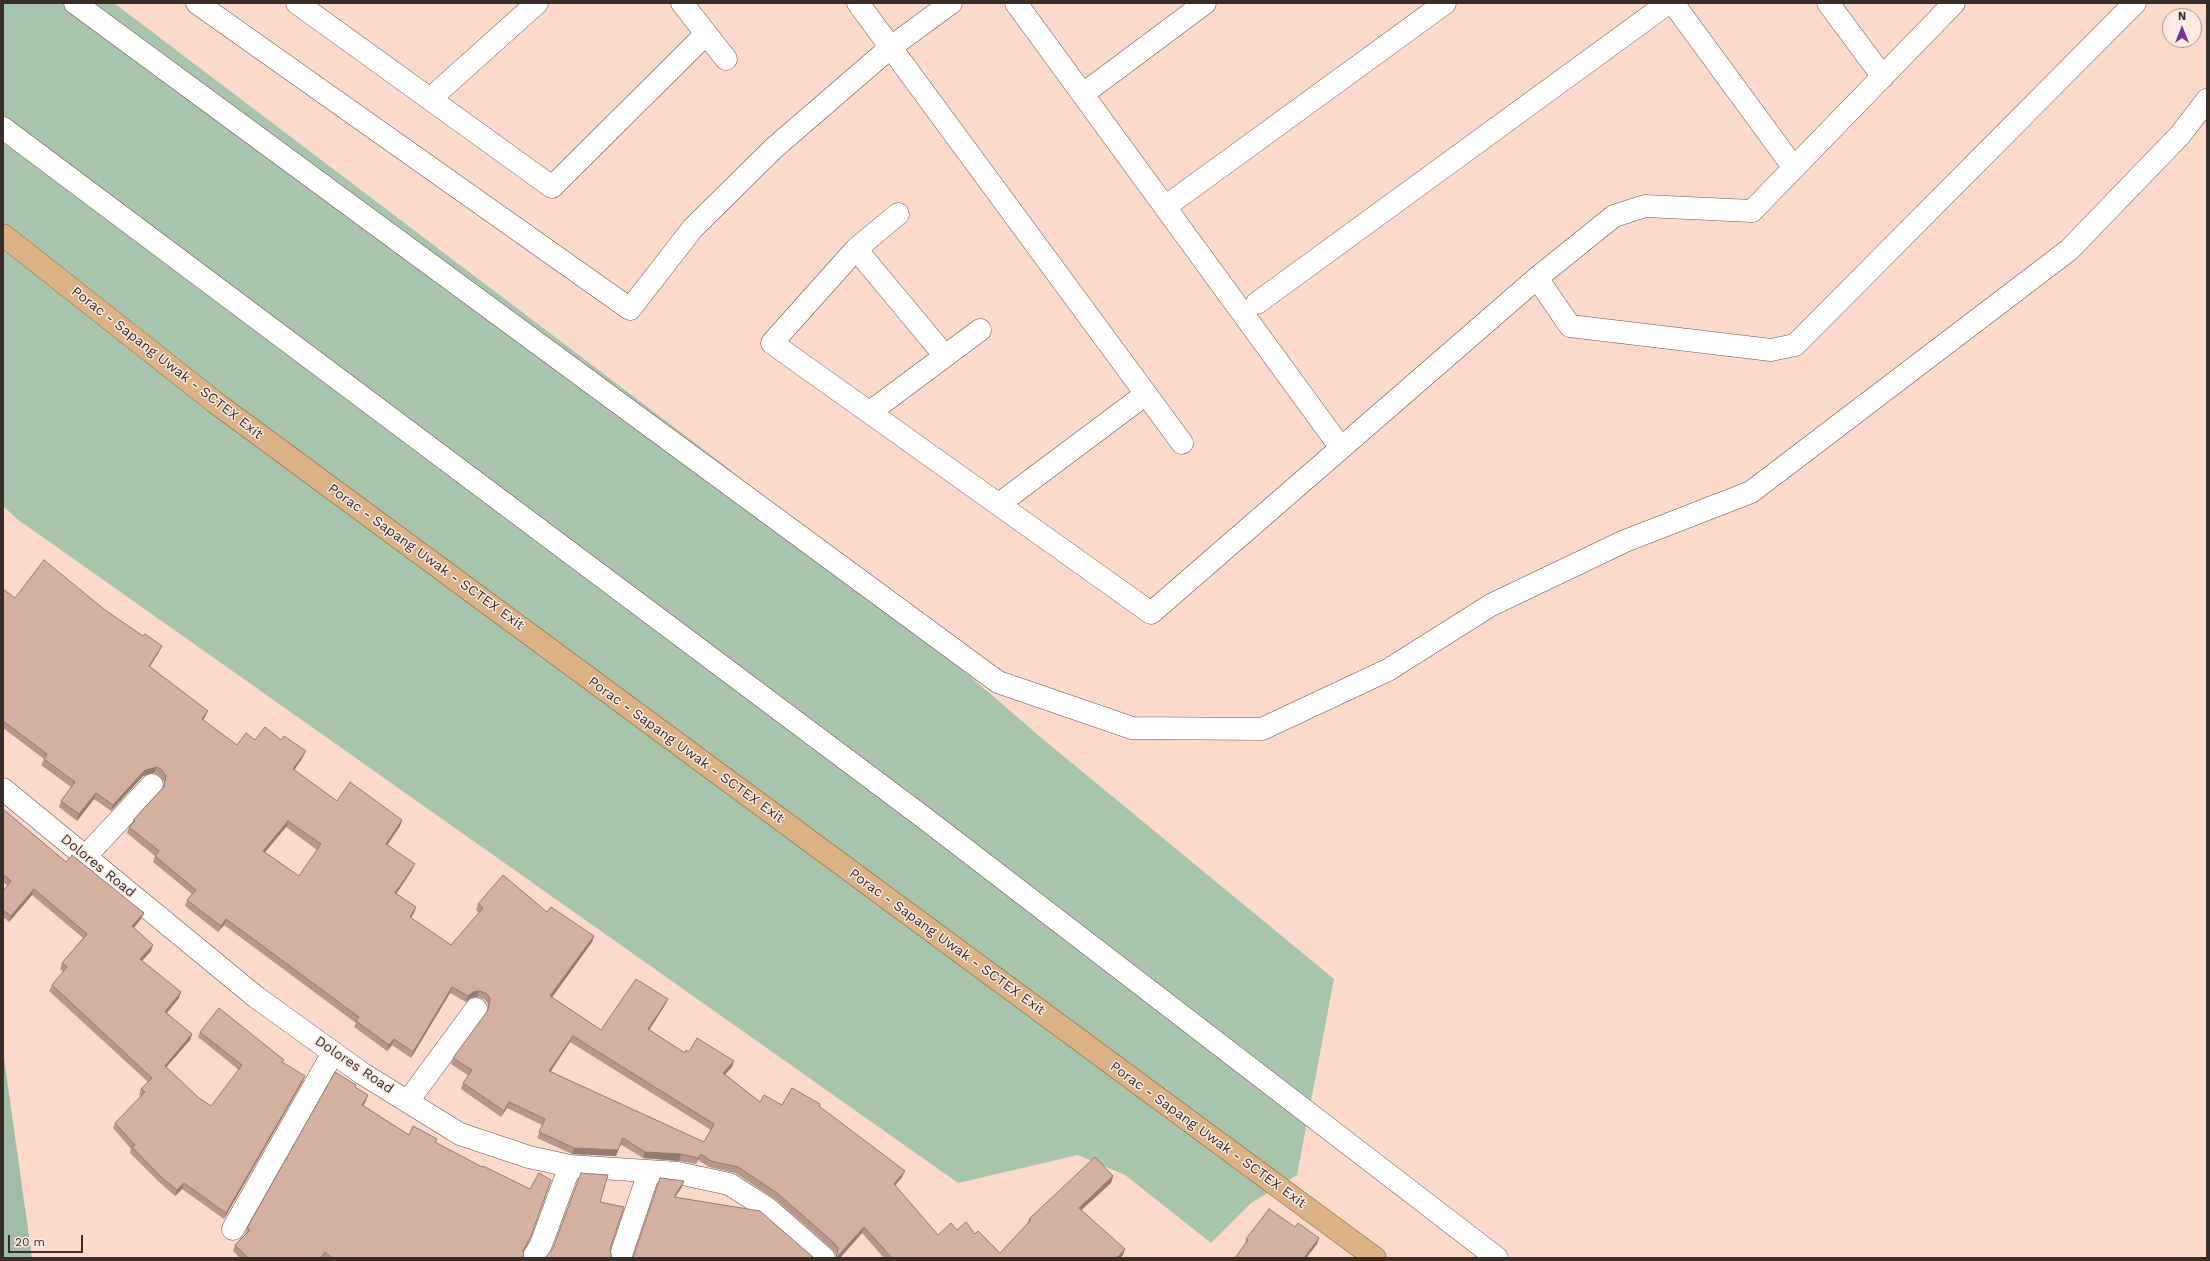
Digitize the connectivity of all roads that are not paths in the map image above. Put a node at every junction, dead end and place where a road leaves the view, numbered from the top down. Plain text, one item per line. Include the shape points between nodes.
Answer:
1 (75, 3) edge
2 (197, 3) edge
3 (297, 3) edge
4 (537, 3) edge
5 (682, 3) edge
6 (858, 3) edge
7 (951, 3) edge
8 (1016, 3) edge
9 (1205, 3) edge
10 (1445, 3) edge
11 (1668, 3) edge
12 (1673, 3) edge
13 (1828, 3) edge
14 (1954, 3) edge
15 (2135, 3) edge
16 (706, 34) junction
17 (891, 47) junction
18 (726, 59) dead end
19 (1883, 77) junction
20 (1082, 94) junction
21 (430, 99) junction
22 (2207, 100) edge
23 (3, 128) edge
24 (1794, 168) junction
25 (1165, 207) junction
26 (898, 214) dead end
27 (3, 236) edge
28 (856, 249) junction
29 (1537, 278) junction
30 (1257, 302) dead end
31 (980, 330) dead end
32 (945, 356) junction
33 (1146, 394) junction
34 (870, 412) junction
35 (1182, 443) dead end
36 (1341, 448) junction
37 (999, 504) junction
38 (152, 785) dead end
39 (3, 789) edge
40 (86, 856) junction
41 (476, 1009) dead end
42 (333, 1053) junction
43 (408, 1101) junction
44 (570, 1166) junction
45 (649, 1172) junction
46 (233, 1229) dead end
47 (533, 1258) edge
48 (620, 1258) edge
49 (824, 1258) edge
50 (1375, 1258) edge
51 (1497, 1258) edge

1 - 22 street via 998,682 1132,728 1262,729 1388,670 1491,605 1625,541 1751,492 2069,250 2180,134
2 - 17 street via 630,309 693,228 774,148
3 - 21 street
4 - 21 street
5 - 16 street
6 - 17 street
7 - 17 street
8 - 20 street
9 - 20 street
10 - 25 street
11 - 30 street
12 - 24 street
13 - 19 street
14 - 19 street
15 - 29 street via 1795,345 1772,350 1570,326
16 - 18 street
16 - 21 street via 552,187
17 - 33 street
19 - 24 street
20 - 25 street
23 - 51 street via 926,820
24 - 29 street via 1752,211 1645,206 1614,216
25 - 36 street
26 - 28 street
27 - 50 main road, Porac - Sapang Uwak - SCTEX Exit via 223,408
28 - 32 street
28 - 34 street via 772,343
29 - 36 street
31 - 32 street
32 - 34 street
33 - 35 street
33 - 37 street
34 - 37 street
36 - 37 street via 1151,613
38 - 40 street
39 - 40 street, Dolores Road
40 - 42 street, Dolores Road via 256,997
41 - 43 street
42 - 43 street, Dolores Road
42 - 46 street
43 - 44 street, Dolores Road via 460,1134
44 - 45 street, Dolores Road
44 - 47 street via 540,1246
45 - 48 street
45 - 49 street, Dolores Road via 678,1173 729,1184 767,1208

